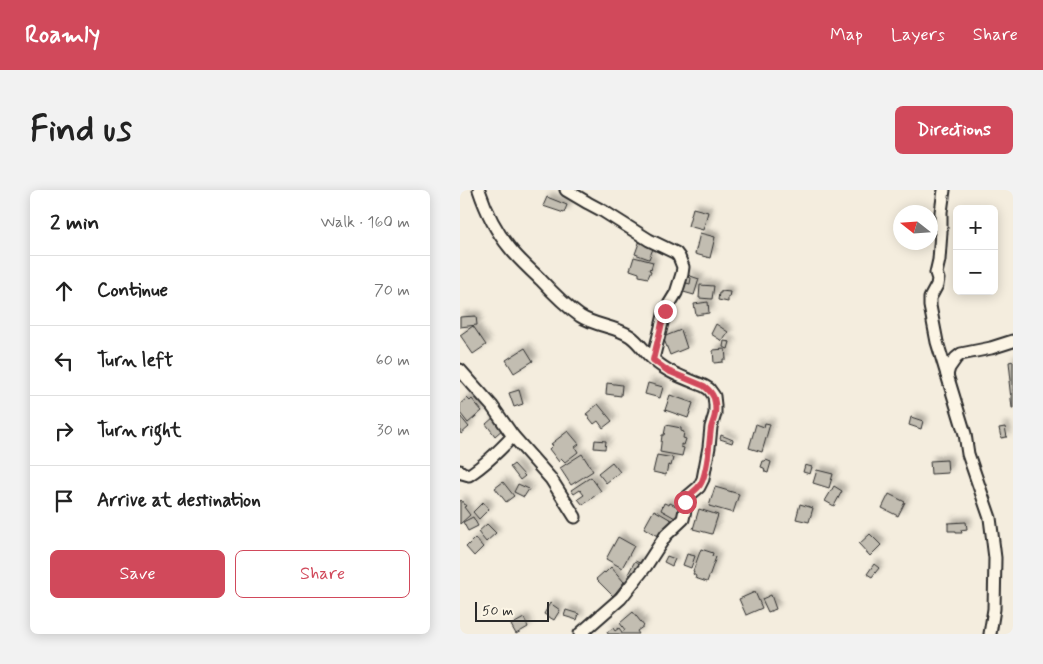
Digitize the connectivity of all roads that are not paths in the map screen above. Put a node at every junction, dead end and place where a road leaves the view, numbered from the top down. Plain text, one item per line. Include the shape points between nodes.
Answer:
1 (479, 190) edge
2 (566, 190) edge
3 (944, 190) edge
4 (1013, 341) edge
5 (653, 360) junction
6 (460, 370) edge
7 (948, 375) junction
8 (512, 436) junction
9 (460, 471) edge
10 (575, 517) dead end
11 (580, 634) edge
12 (990, 634) edge

1 - 5 street via 486,210 509,247 554,294 590,321 625,333
2 - 5 street via 680,257 682,274 665,311
3 - 7 street via 938,278 930,306
4 - 7 street via 961,354 949,368
5 - 11 street via 668,371 704,386 714,396 715,414 703,479 686,498 684,519 666,535 631,586
6 - 8 street via 492,406
7 - 12 street via 968,454 990,518 995,558
8 - 9 street via 480,468 469,475
8 - 10 street via 551,479

